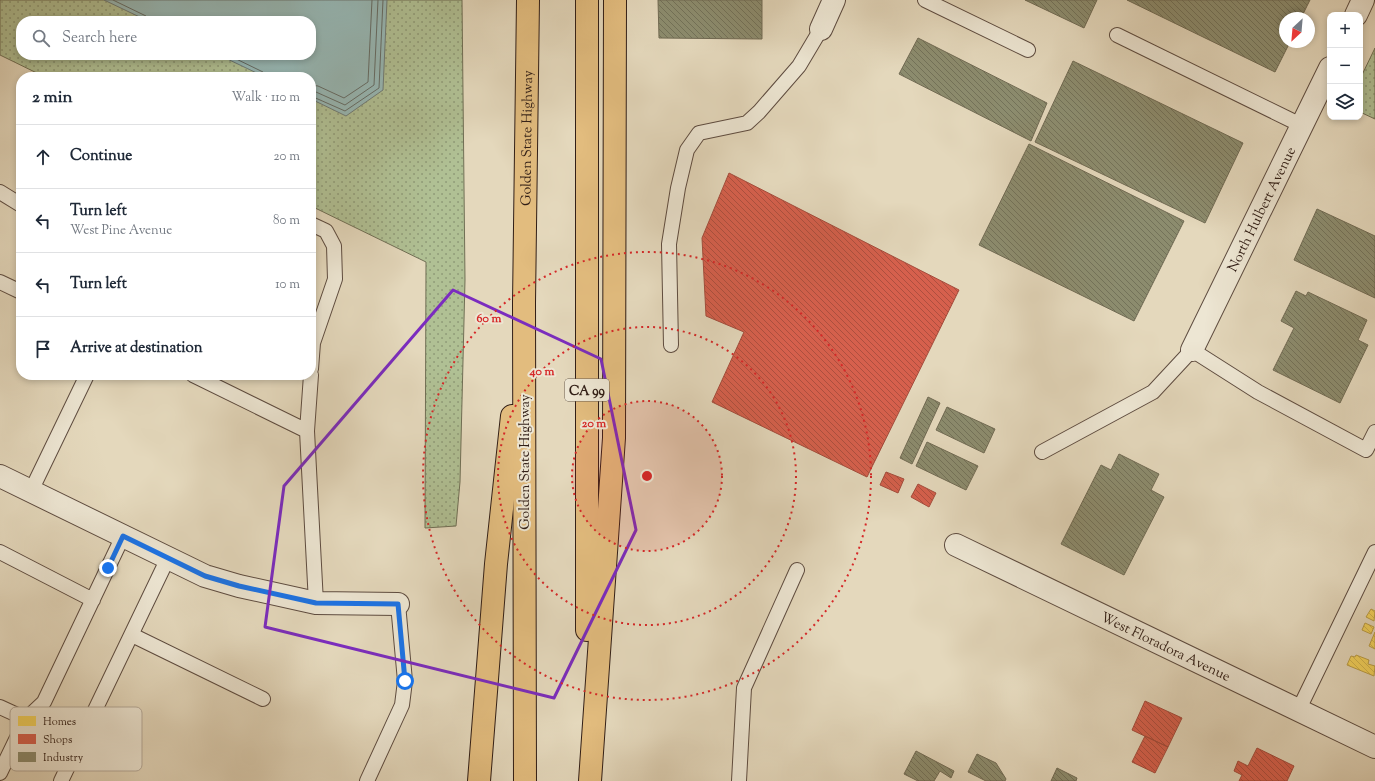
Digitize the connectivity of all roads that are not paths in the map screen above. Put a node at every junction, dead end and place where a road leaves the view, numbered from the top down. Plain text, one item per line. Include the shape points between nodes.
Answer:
1 (528, 0) edge
2 (587, 0) edge
3 (615, 0) edge
4 (834, 0) edge
5 (925, 0) edge
6 (1363, 0) edge
7 (1357, 12) edge
8 (820, 30) joint
9 (1117, 35) dead end
10 (1028, 50) dead end
11 (1327, 74) edge
12 (1302, 126) junction
13 (0, 192) edge
14 (16, 203) edge
15 (316, 226) edge
16 (0, 282) edge
17 (16, 290) edge
18 (524, 303) junction
19 (316, 334) edge
20 (671, 345) dead end
21 (1192, 350) junction
22 (85, 380) edge
23 (203, 380) edge
24 (311, 380) edge
25 (307, 431) junction
26 (1375, 432) edge
27 (1042, 452) dead end
28 (0, 476) edge
29 (30, 491) junction
30 (123, 536) junction
31 (956, 544) dead end
32 (0, 552) edge
33 (1375, 552) edge
34 (168, 558) junction
35 (797, 570) dead end
36 (92, 600) junction
37 (316, 603) junction
38 (398, 604) joint
39 (132, 635) junction
40 (263, 699) dead end
41 (0, 707) edge
42 (39, 707) edge
43 (97, 707) edge
44 (1299, 709) junction
45 (10, 712) edge
46 (1375, 747) edge
47 (10, 752) edge
48 (66, 771) edge
49 (0, 773) edge
50 (61, 781) edge
51 (368, 781) edge
52 (479, 781) edge
53 (525, 781) edge
54 (589, 781) edge
55 (739, 781) edge

1 - 18 highway, Golden State Highway
2 - 54 highway, CA 99
3 - 54 highway via 614,438
4 - 8 street
5 - 10 lane
6 - 7 street
8 - 20 lane via 799,66 747,123 699,133 687,150 669,244
9 - 12 lane
11 - 12 street, North Hulbert Avenue
12 - 21 street, North Hulbert Avenue
13 - 14 lane
15 - 19 lane via 326,231 334,246 335,278
16 - 17 lane
18 - 52 highway via 496,564
18 - 53 highway, Golden State Highway
21 - 26 lane via 1258,392 1366,450
21 - 27 lane via 1152,392
22 - 29 lane
23 - 25 lane
24 - 25 lane
25 - 37 lane
28 - 29 street
29 - 30 street
30 - 34 street
30 - 36 lane
31 - 44 street, West Floradora Avenue
32 - 36 lane
33 - 44 lane
34 - 37 street via 205,576
34 - 39 lane
35 - 55 lane via 744,688
36 - 42 lane via 44,702
37 - 38 street
38 - 51 lane via 405,681 402,705
39 - 40 lane
39 - 43 lane
41 - 45 lane
44 - 46 street, West Floradora Avenue
47 - 49 lane
48 - 50 lane

